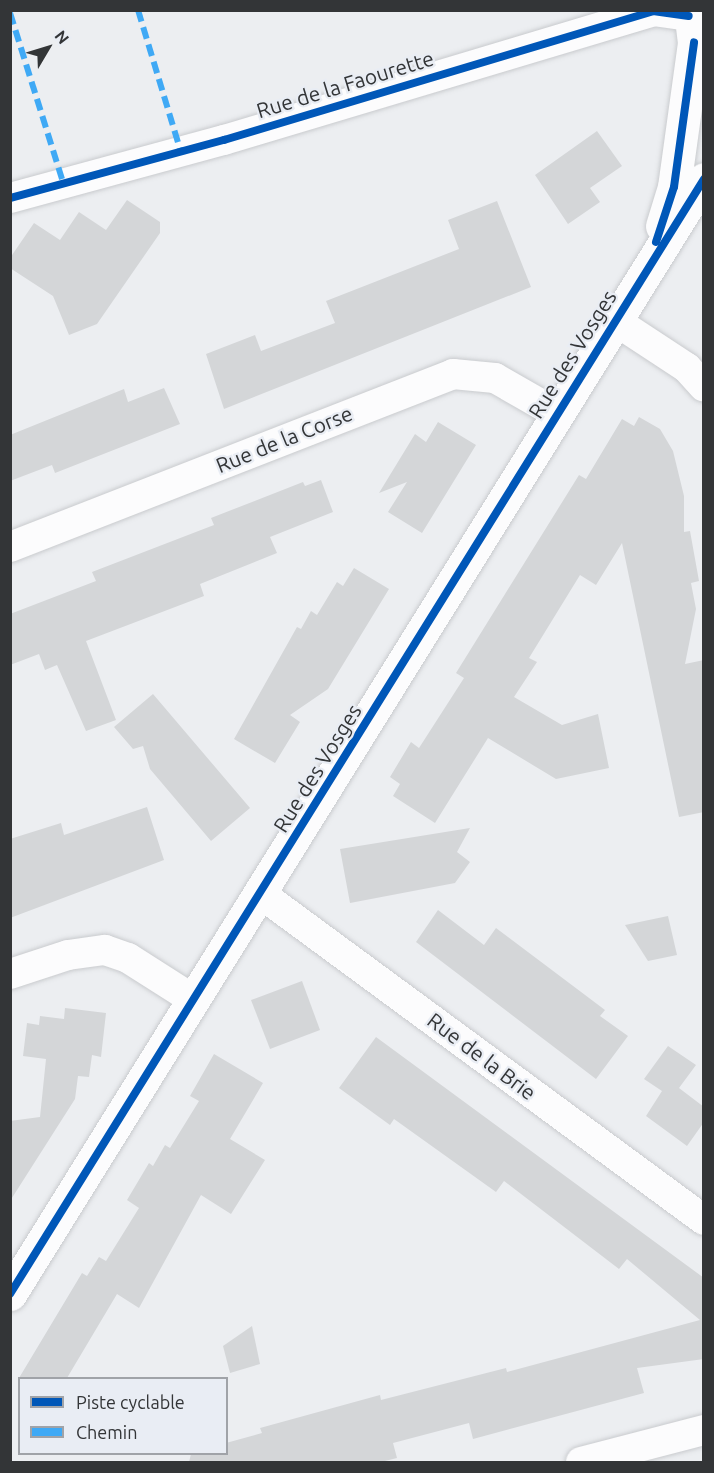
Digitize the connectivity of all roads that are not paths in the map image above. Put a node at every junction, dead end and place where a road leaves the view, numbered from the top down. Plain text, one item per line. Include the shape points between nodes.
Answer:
1 (694, 31) edge
2 (704, 179) edge
3 (10, 198) edge
4 (651, 259) junction
5 (614, 320) junction
6 (704, 387) edge
7 (556, 413) junction
8 (10, 547) edge
9 (261, 894) junction
10 (10, 974) edge
11 (195, 999) junction
12 (704, 1220) edge
13 (10, 1294) edge
14 (704, 1430) edge
15 (581, 1462) edge

1 - 3 street, Rue de la Faourette via 653,10 224,140
1 - 4 street, Rue des Vosges via 674,187
2 - 4 street, Rue des Vosges
4 - 5 street, Rue des Vosges
5 - 6 street via 687,368
5 - 7 street, Rue des Vosges
7 - 8 street, Rue de la Corse via 495,378 453,374
7 - 9 street, Rue des Vosges
9 - 11 street, Rue des Vosges
9 - 12 street, Rue de la Brie
10 - 11 street via 68,955 105,950 128,958
11 - 13 street, Rue des Vosges
14 - 15 street

